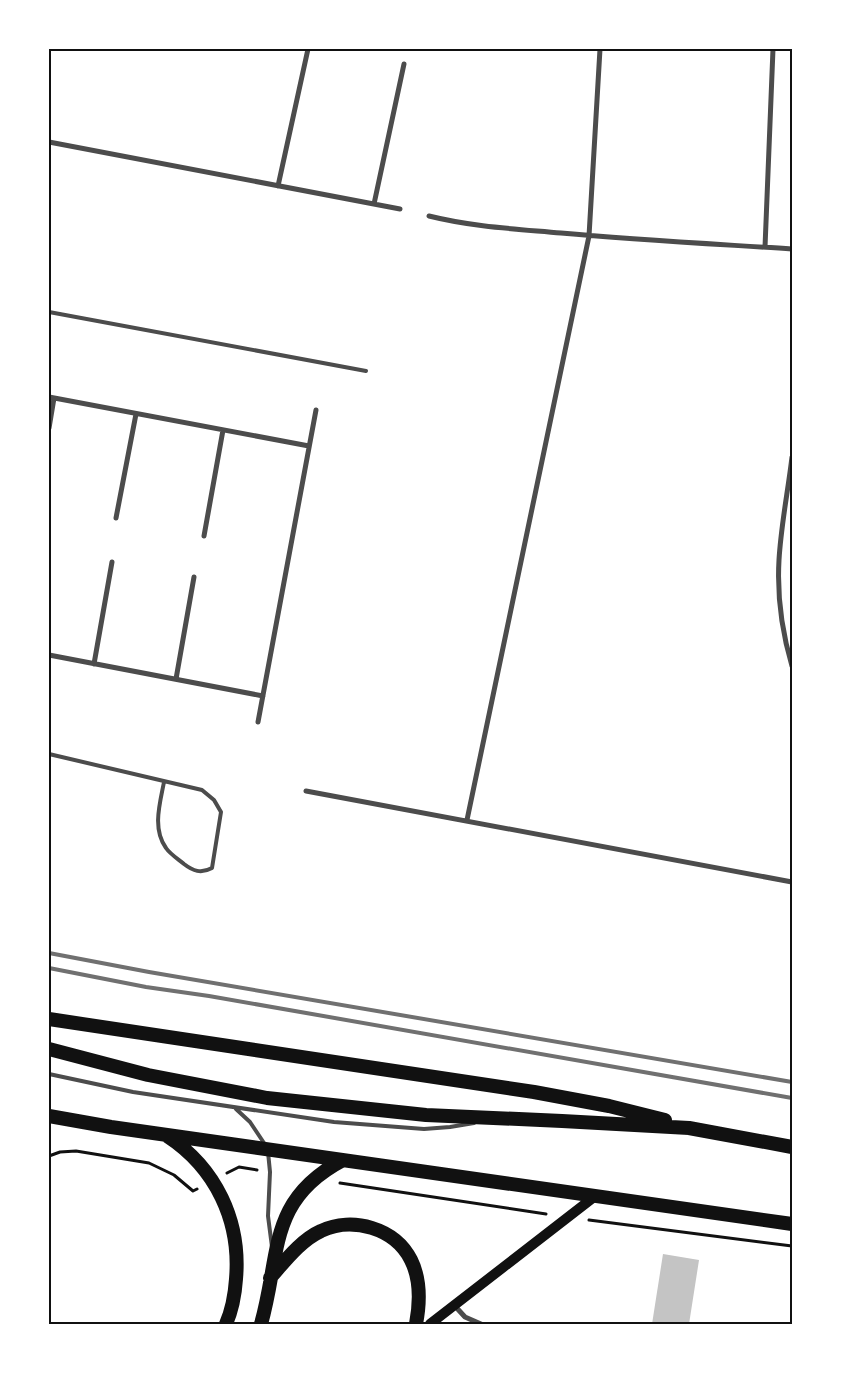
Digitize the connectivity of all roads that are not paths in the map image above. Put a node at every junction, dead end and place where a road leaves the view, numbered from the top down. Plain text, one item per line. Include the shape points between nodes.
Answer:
1 (308, 49) edge
2 (600, 49) edge
3 (773, 49) edge
4 (404, 64) dead end
5 (49, 142) edge
6 (278, 186) junction
7 (374, 204) junction
8 (400, 209) dead end
9 (430, 216) dead end
10 (589, 236) junction
11 (765, 247) junction
12 (792, 249) edge
13 (49, 312) edge
14 (366, 371) dead end
15 (51, 398) edge
16 (316, 410) dead end
17 (136, 414) junction
18 (49, 428) edge
19 (223, 430) junction
20 (309, 446) junction
21 (792, 457) edge
22 (116, 518) dead end
23 (204, 536) dead end
24 (112, 562) dead end
25 (194, 577) dead end
26 (49, 655) edge
27 (94, 664) junction
28 (792, 666) edge
29 (176, 679) junction
30 (263, 696) junction
31 (258, 722) dead end
32 (49, 754) edge
33 (164, 782) junction
34 (306, 791) dead end
35 (467, 820) junction
36 (792, 882) edge
37 (49, 1019) edge
38 (49, 1049) edge
39 (49, 1074) edge
40 (234, 1108) junction
41 (49, 1116) edge
42 (506, 1118) junction
43 (689, 1128) junction
44 (164, 1135) junction
45 (792, 1147) edge
46 (268, 1149) junction
47 (343, 1160) junction
48 (594, 1197) junction
49 (792, 1224) edge
50 (273, 1257) junction
51 (270, 1278) junction
52 (454, 1305) junction
53 (226, 1324) edge
54 (261, 1324) edge
55 (416, 1324) edge
56 (430, 1324) edge
57 (481, 1324) edge

1 - 6 street
2 - 10 street
3 - 11 street
4 - 7 street
5 - 6 street
6 - 7 street
7 - 8 street
9 - 10 street via 461,224
10 - 11 street
10 - 35 street
11 - 12 street
13 - 14 lane
15 - 17 street
15 - 18 street
16 - 20 street
17 - 19 street
17 - 22 street
19 - 20 street
19 - 23 street
20 - 30 street
21 - 28 street via 779,559 785,636
24 - 27 street
25 - 29 street
26 - 27 street
27 - 29 street
29 - 30 street
30 - 31 street
32 - 33 lane
33 - 33 lane via 202,790 214,800 221,812 212,868 205,872 192,870 166,848 158,831
34 - 35 street
35 - 36 street
37 - 43 highway via 534,1092 634,1111
38 - 42 highway via 148,1075 267,1098 426,1115
39 - 40 lane via 133,1092
40 - 42 lane via 334,1122 424,1129
40 - 46 lane via 260,1134
41 - 44 highway
42 - 43 highway
43 - 45 highway
44 - 46 highway
44 - 53 highway via 192,1156 212,1180 227,1208 237,1256 233,1304
46 - 47 highway
46 - 50 lane via 268,1216
47 - 48 highway
47 - 50 highway via 313,1179 290,1206
48 - 49 highway
48 - 52 main road
50 - 51 highway
51 - 54 highway
51 - 55 highway via 321,1231 342,1225 373,1228 391,1238 411,1260 419,1285
52 - 56 main road
52 - 57 street via 465,1317

